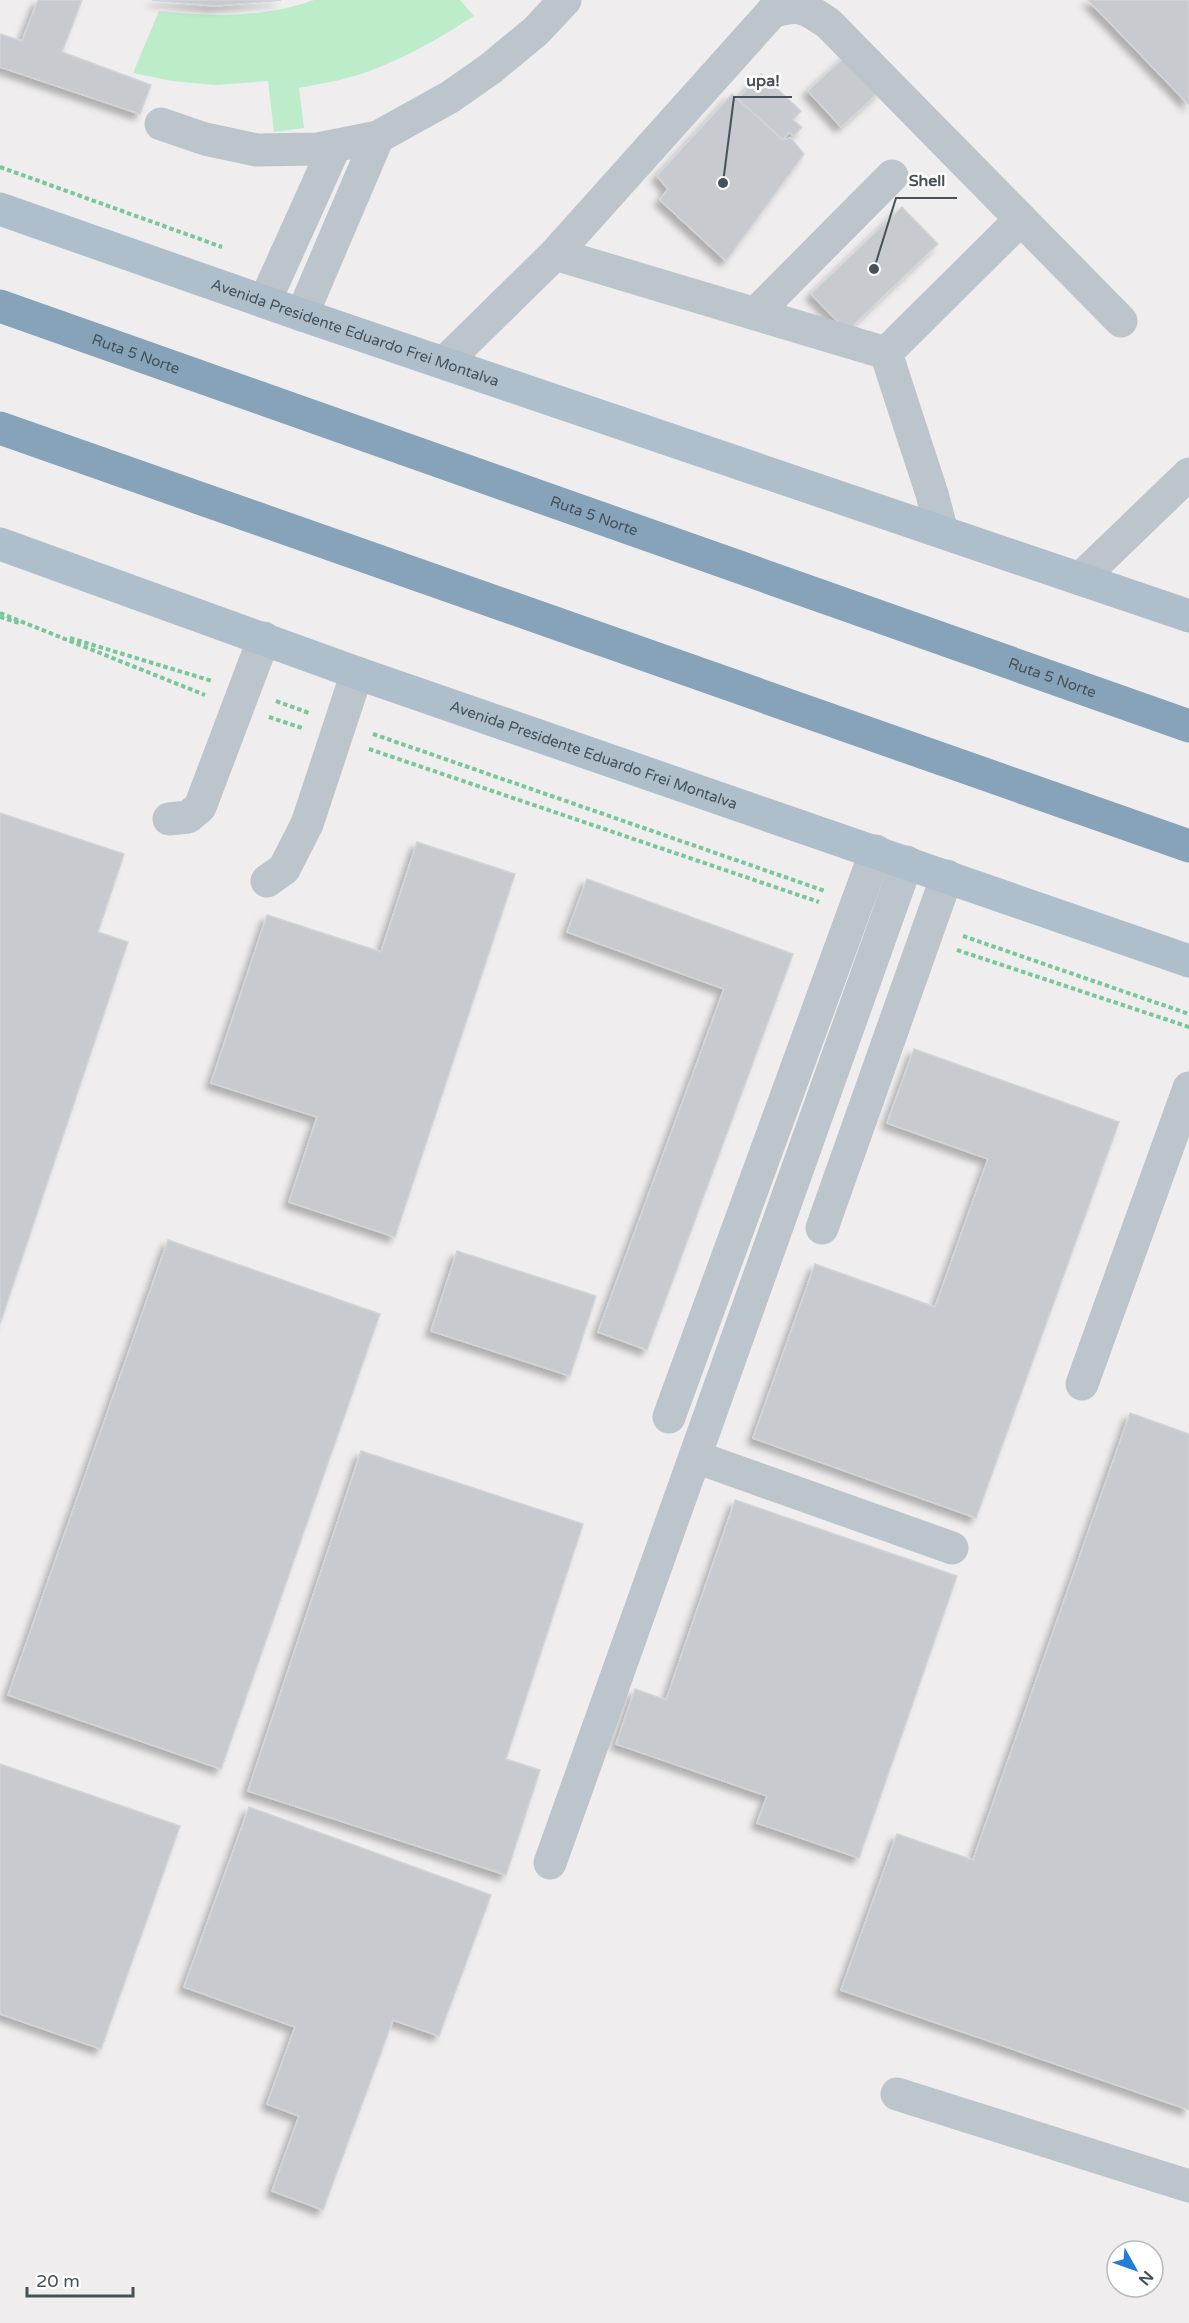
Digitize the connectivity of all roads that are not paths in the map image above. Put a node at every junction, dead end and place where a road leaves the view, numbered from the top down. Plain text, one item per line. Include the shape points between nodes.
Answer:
1 (565, 0) edge
2 (160, 124) dead end
3 (378, 137) junction
4 (335, 146) junction
5 (892, 176) dead end
6 (0, 209) edge
7 (1021, 219) junction
8 (555, 254) junction
9 (265, 301) junction
10 (0, 306) edge
11 (755, 314) junction
12 (302, 315) junction
13 (1121, 321) dead end
14 (886, 354) junction
15 (444, 363) junction
16 (0, 428) edge
17 (1189, 474) edge
18 (942, 532) junction
19 (0, 544) edge
20 (1080, 579) junction
21 (1189, 616) edge
22 (264, 638) junction
23 (357, 673) junction
24 (1189, 726) edge
25 (169, 819) dead end
26 (1189, 846) edge
27 (876, 851) junction
28 (907, 862) junction
29 (947, 876) junction
30 (267, 881) dead end
31 (1189, 961) edge
32 (1189, 1088) edge
33 (822, 1228) dead end
34 (1082, 1384) dead end
35 (669, 1417) dead end
36 (696, 1457) junction
37 (952, 1548) dead end
38 (549, 1863) dead end
39 (897, 2094) dead end
40 (1189, 2186) edge

1 - 3 street via 536,31 490,69 450,97
2 - 4 street via 257,150
3 - 4 street
3 - 12 street
4 - 9 street
5 - 11 street
6 - 9 main road, Avenida Presidente Eduardo Frei Montalva
7 - 8 street via 828,23 805,8 790,7 772,12
7 - 13 street
7 - 14 street
8 - 11 street
8 - 15 street
9 - 12 main road, Avenida Presidente Eduardo Frei Montalva
10 - 24 highway, Ruta 5 Norte
11 - 14 street
12 - 15 main road, Avenida Presidente Eduardo Frei Montalva
14 - 18 street
15 - 18 main road, Avenida Presidente Eduardo Frei Montalva
16 - 26 highway
17 - 20 street
18 - 20 main road, Avenida Presidente Eduardo Frei Montalva
19 - 22 main road, Avenida Presidente Eduardo Frei Montalva
20 - 21 main road, Avenida Presidente Eduardo Frei Montalva
22 - 23 main road, Avenida Presidente Eduardo Frei Montalva
22 - 25 street via 200,807 188,817
23 - 27 main road, Avenida Presidente Eduardo Frei Montalva
23 - 30 street via 307,824 284,869
27 - 28 main road, Avenida Presidente Eduardo Frei Montalva
27 - 35 street
28 - 29 main road, Avenida Presidente Eduardo Frei Montalva
28 - 36 street
29 - 31 main road, Avenida Presidente Eduardo Frei Montalva
29 - 33 street
32 - 34 street
36 - 37 street
36 - 38 street
39 - 40 street

